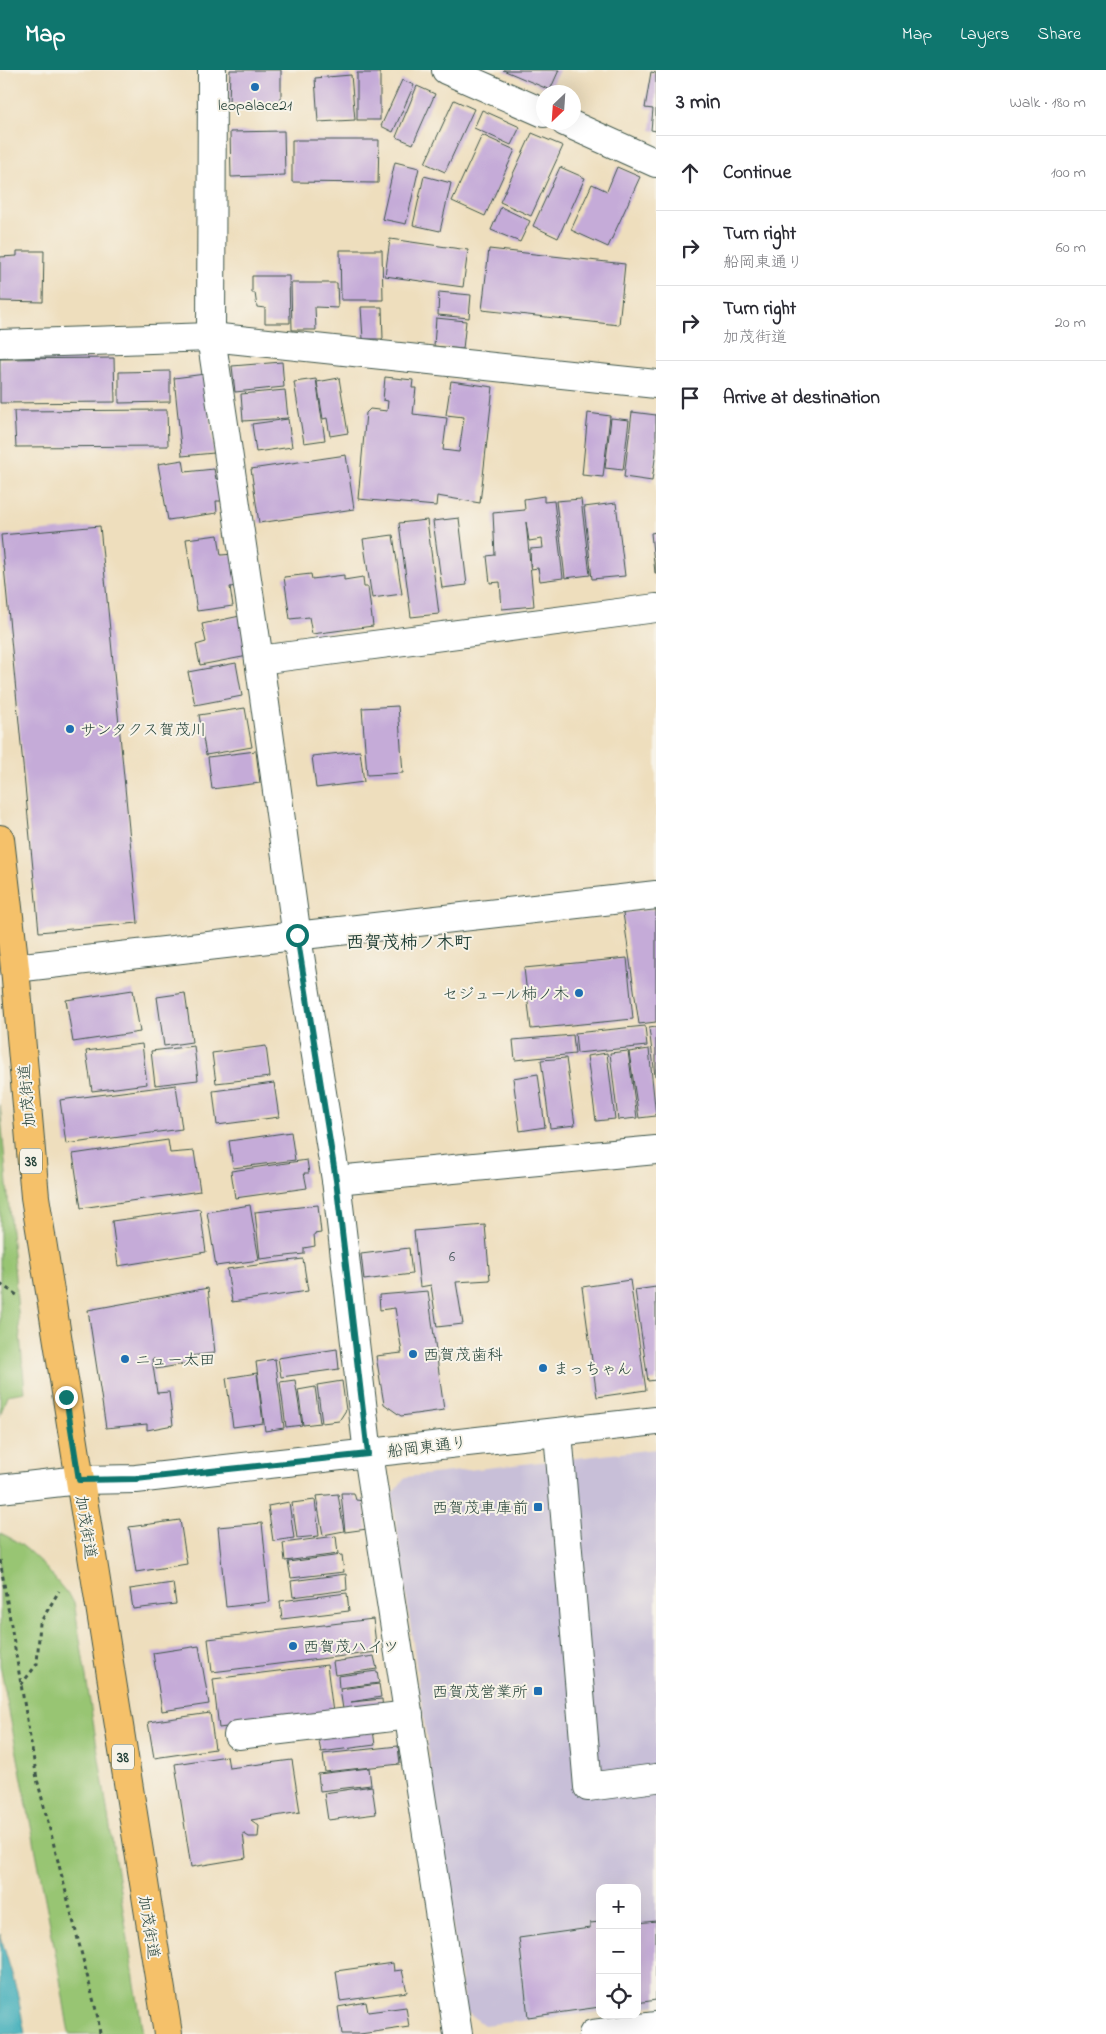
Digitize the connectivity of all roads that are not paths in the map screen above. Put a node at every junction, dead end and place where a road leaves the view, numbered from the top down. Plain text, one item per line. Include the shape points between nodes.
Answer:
1 (212, 70) edge
2 (446, 70) edge
3 (536, 109) edge
4 (581, 129) edge
5 (656, 163) edge
6 (211, 338) junction
7 (0, 344) edge
8 (656, 384) edge
9 (656, 608) edge
10 (259, 660) junction
11 (0, 839) edge
12 (656, 895) edge
13 (297, 937) junction
14 (15, 968) junction
15 (656, 1150) edge
16 (336, 1180) junction
17 (656, 1421) edge
18 (558, 1433) junction
19 (368, 1454) junction
20 (79, 1480) junction
21 (0, 1489) edge
22 (409, 1715) junction
23 (238, 1735) dead end
24 (656, 1778) edge
25 (656, 2026) edge
26 (168, 2034) edge
27 (458, 2034) edge
28 (593, 2034) edge

1 - 6 street
2 - 3 street
4 - 5 street
6 - 7 street
6 - 8 street
6 - 10 street
9 - 10 street
10 - 13 street
11 - 14 main road, 加茂街道 / 38
12 - 13 street
13 - 14 street
13 - 16 street
14 - 20 main road, 加茂街道 / 38 via 34,1197
15 - 16 street
16 - 19 street
17 - 18 street, 船岡東通り
18 - 19 street, 船岡東通り
18 - 24 street via 588,1787
19 - 20 street, 船岡東通り via 136,1479
19 - 22 street
20 - 21 street, 船岡東通り
20 - 26 main road, 加茂街道 / 38
22 - 23 street
22 - 27 street
25 - 28 street

